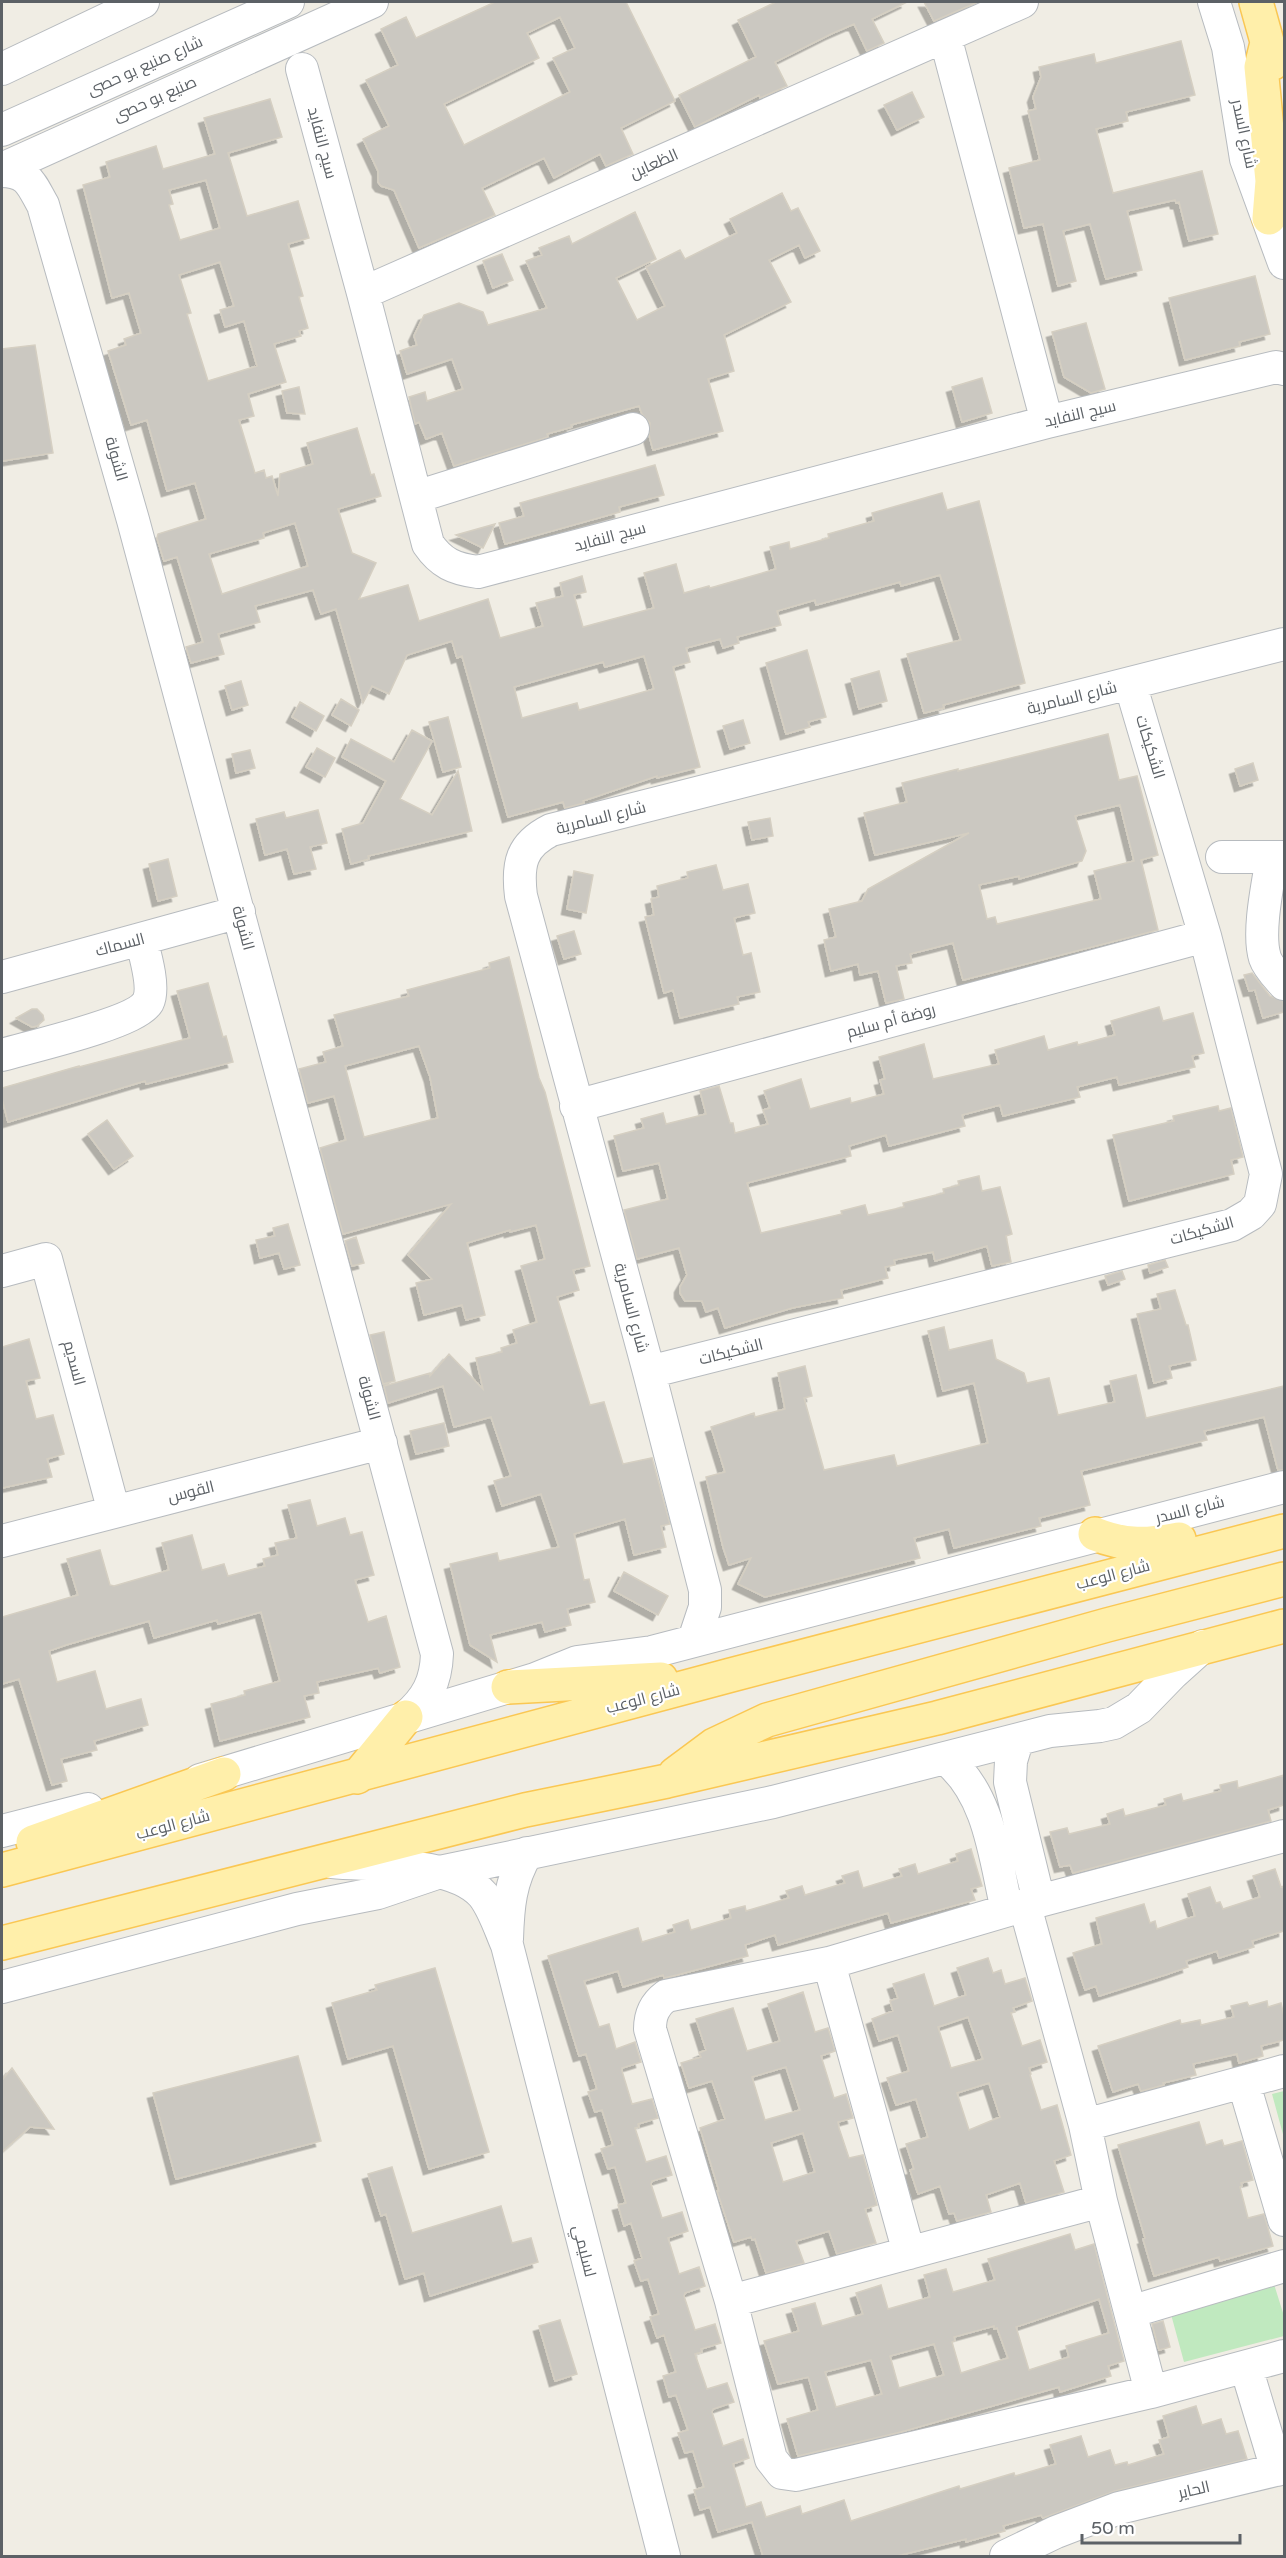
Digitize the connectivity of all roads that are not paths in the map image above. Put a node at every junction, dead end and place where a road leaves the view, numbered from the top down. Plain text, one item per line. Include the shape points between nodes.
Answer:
1 (143, 2) edge
2 (288, 2) edge
3 (1022, 2) edge
4 (1214, 2) edge
5 (1256, 2) edge
6 (360, 5) edge
7 (312, 28) junction
8 (945, 36) junction
9 (1267, 43) junction
10 (249, 56) junction
11 (2, 69) edge
12 (302, 69) junction
13 (1284, 101) edge
14 (2, 130) edge
15 (60, 141) junction
16 (2, 170) edge
17 (43, 205) junction
18 (1269, 218) junction
19 (1284, 263) edge
20 (363, 293) junction
21 (1282, 365) edge
22 (1047, 422) junction
23 (633, 429) dead end
24 (416, 497) junction
25 (1284, 644) edge
26 (1130, 683) junction
27 (1278, 857) edge
28 (1205, 861) junction
29 (239, 912) junction
30 (1205, 936) junction
31 (141, 939) junction
32 (2, 977) edge
33 (1284, 984) edge
34 (2, 1055) edge
35 (576, 1106) junction
36 (2, 1270) edge
37 (649, 1372) junction
38 (381, 1443) junction
39 (1284, 1487) edge
40 (114, 1512) junction
41 (1284, 1531) edge
42 (1095, 1534) junction
43 (2, 1541) edge
44 (1237, 1542) junction
45 (1284, 1579) edge
46 (705, 1590) junction
47 (754, 1625) junction
48 (1284, 1626) edge
49 (694, 1640) junction
50 (1203, 1646) junction
51 (437, 1654) junction
52 (732, 1675) junction
53 (508, 1687) junction
54 (406, 1717) junction
55 (1017, 1741) junction
56 (946, 1759) junction
57 (224, 1774) junction
58 (357, 1777) junction
59 (667, 1781) junction
60 (2, 1831) edge
61 (1284, 1836) edge
62 (2, 1853) edge
63 (527, 1853) junction
64 (328, 1862) junction
65 (2, 1870) edge
66 (440, 1872) junction
67 (1024, 1906) junction
68 (2, 1943) edge
69 (507, 1946) junction
70 (829, 1963) junction
71 (2, 1987) edge
72 (1284, 2071) edge
73 (1244, 2084) junction
74 (1085, 2125) junction
75 (1101, 2201) junction
76 (1284, 2220) edge
77 (909, 2253) junction
78 (1284, 2266) edge
79 (730, 2301) junction
80 (1130, 2312) junction
81 (1284, 2356) edge
82 (1246, 2367) junction
83 (1150, 2392) junction
84 (1281, 2469) edge
85 (664, 2556) edge
86 (1006, 2556) edge

1 - 11 street
2 - 14 street, شارع صنيع بو حصى
3 - 8 street, الظعاين
4 - 18 street, شارع السدر via 1228,47 1246,159
5 - 9 main road
6 - 7 street
7 - 10 street
7 - 12 street, سيج النفايد via 303,51
8 - 20 street, الظعاين
8 - 22 street
9 - 13 main road
9 - 18 main road via 1261,67 1271,160
10 - 12 street via 279,54
10 - 15 street, صنيع بو حصى
12 - 20 street, سيج النفايد
15 - 16 street
15 - 17 street, الشولة via 47,175
16 - 17 street, الشولة via 27,178
17 - 29 street, الشولة
18 - 19 street, شارع السدر
20 - 24 street, سيج النفايد
21 - 22 street, سيج النفايد
22 - 24 street, سيج النفايد via 478,572 448,565 437,557 428,544
23 - 24 street
25 - 26 street, شارع السامرية
26 - 28 street, الشكيكات
26 - 35 street, شارع السامرية via 551,830 536,838 526,848 520,864 520,896
27 - 28 street
27 - 33 street via 1265,898 1263,947 1265,960
28 - 30 street, الشكيكات
29 - 31 street, السماك
29 - 38 street, الشولة
30 - 35 street, روضة أم سليم
30 - 37 street, الشكيكات via 1266,1174 1260,1204 1251,1214 1232,1225
31 - 32 street, السماك
31 - 34 street via 150,985 149,1001 142,1010 118,1022
35 - 37 street, شارع السامرية
36 - 40 street, السديم via 46,1259
37 - 46 street, شارع السامرية
38 - 40 street, القوس
38 - 51 street, الشولة
39 - 42 street, شارع السدر
40 - 43 street, القوس
41 - 44 main road, شارع الوعب
42 - 44 main road via 1130,1545 1201,1537
42 - 47 street
44 - 52 main road, شارع الوعب
45 - 59 main road via 767,1720 714,1745
46 - 47 street, شارع السامرية via 728,1616
46 - 49 street, شارع السامرية via 704,1613
47 - 49 street
48 - 50 main road
49 - 53 street via 629,1656 577,1662
50 - 55 street via 1150,1699 1127,1716 1100,1726 1050,1731
50 - 59 main road via 937,1718
51 - 53 street, الشولة via 449,1671 466,1683 487,1689
51 - 54 street, الشولة via 431,1689
52 - 53 main road
52 - 58 main road, شارع الوعب
53 - 54 street
54 - 57 street
54 - 58 main road
55 - 56 street
55 - 67 street via 1010,1782
56 - 63 street via 677,1824
56 - 67 street via 962,1774 978,1801 990,1839
57 - 60 street
57 - 62 main road
58 - 65 main road, شارع الوعب
59 - 64 main road via 525,1810
61 - 67 street
63 - 66 street
63 - 69 street, لسليمي via 509,1897
64 - 66 street, لسليمي
64 - 68 main road
66 - 69 street, لسليمي via 465,1881 482,1893
66 - 71 street via 378,1893 304,1907
67 - 70 street
67 - 74 street
69 - 85 street, لسليمي
70 - 77 street
70 - 79 street via 666,1996 657,2002 650,2019 650,2030
72 - 73 street
73 - 74 street
73 - 76 street
74 - 75 street
75 - 77 street
75 - 80 street
77 - 79 street
78 - 80 street
79 - 83 street via 771,2459 775,2467 789,2475
80 - 83 street
81 - 82 street
82 - 83 street
82 - 84 street
84 - 86 street, الحاير via 1119,2508

